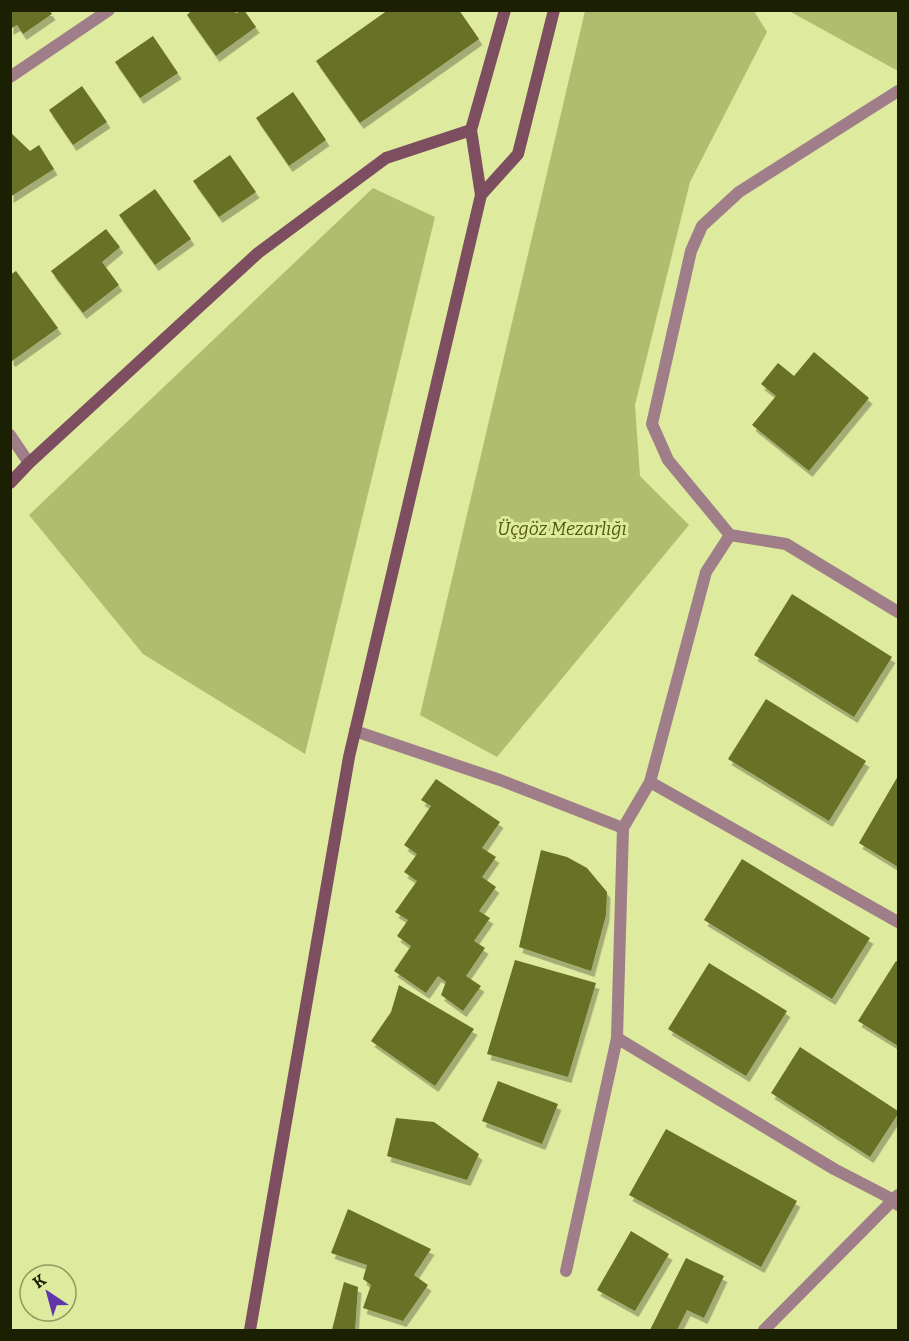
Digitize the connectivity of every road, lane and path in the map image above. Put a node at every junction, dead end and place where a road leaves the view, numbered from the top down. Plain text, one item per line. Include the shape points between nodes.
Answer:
1 (109, 10) edge
2 (505, 10) edge
3 (555, 10) edge
4 (10, 77) edge
5 (898, 91) edge
6 (471, 130) junction
7 (481, 195) junction
8 (10, 435) edge
9 (29, 463) junction
10 (10, 483) edge
11 (730, 535) junction
12 (898, 612) edge
13 (355, 731) junction
14 (650, 782) junction
15 (623, 828) junction
16 (898, 922) edge
17 (617, 1038) junction
18 (896, 1199) edge
19 (566, 1271) dead end
20 (250, 1330) edge
21 (764, 1330) edge

1 - 4 street
2 - 6 main road
3 - 7 main road via 518,154
5 - 11 street via 739,192 702,226 692,252 652,424 668,460
6 - 7 main road
6 - 9 main road via 386,158 258,253
7 - 13 main road
8 - 9 street
9 - 10 main road
11 - 12 street via 786,544
11 - 14 street via 706,572
13 - 15 street via 500,780
13 - 20 main road
14 - 15 street
14 - 16 street
15 - 17 street
17 - 18 street via 834,1169
17 - 19 street
18 - 21 street

